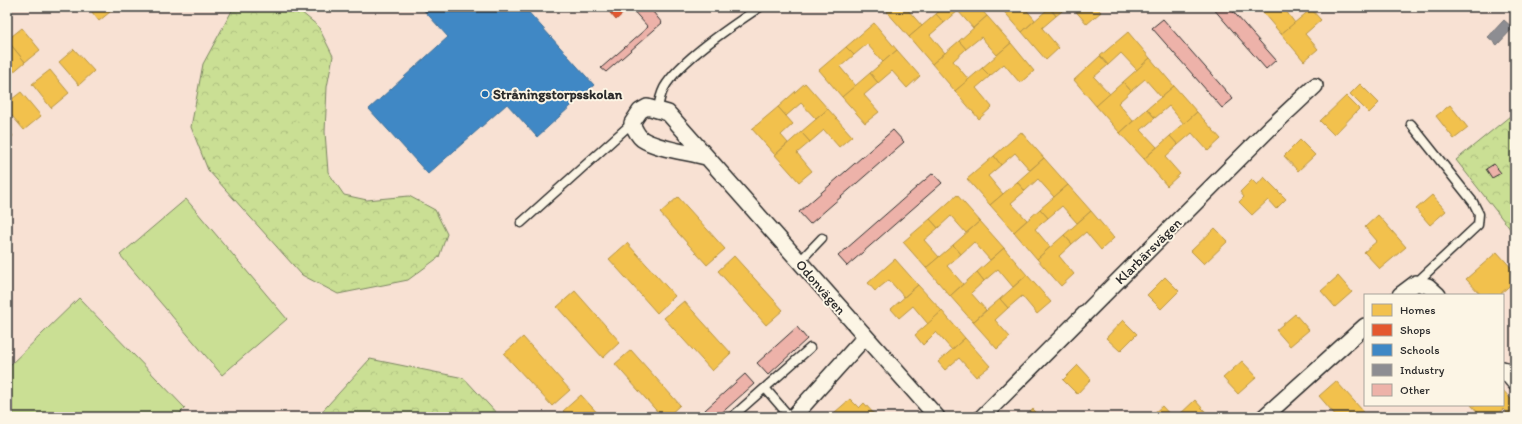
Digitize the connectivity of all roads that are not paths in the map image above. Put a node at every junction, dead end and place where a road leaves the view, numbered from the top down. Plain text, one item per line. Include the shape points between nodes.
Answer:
1 (760, 7) edge
2 (1315, 86) dead end
3 (658, 108) junction
4 (632, 123) junction
5 (1411, 124) dead end
6 (706, 157) junction
7 (521, 223) dead end
8 (822, 238) dead end
9 (799, 262) junction
10 (1416, 283) junction
11 (1401, 294) edge
12 (1437, 294) edge
13 (1364, 327) edge
14 (865, 337) junction
15 (810, 348) dead end
16 (1504, 370) edge
17 (1515, 382) edge
18 (765, 388) junction
19 (732, 417) edge
20 (792, 417) edge
21 (937, 417) edge
22 (982, 417) edge
23 (1264, 417) edge

1 - 3 lane via 677,71 663,88
2 - 22 street, Klarbärsvägen
3 - 4 street via 647,107 640,111
3 - 6 street, Odonvägen via 668,113
4 - 6 street via 641,138 651,143
4 - 7 lane
5 - 10 lane via 1473,202 1479,214 1478,225 1468,236
6 - 9 street, Odonvägen
8 - 9 lane
9 - 14 street, Odonvägen
10 - 11 street
10 - 12 street via 1428,286
13 - 23 street
14 - 20 street
14 - 21 street, Odonvägen
15 - 18 lane
16 - 17 street
18 - 19 lane
18 - 20 lane

